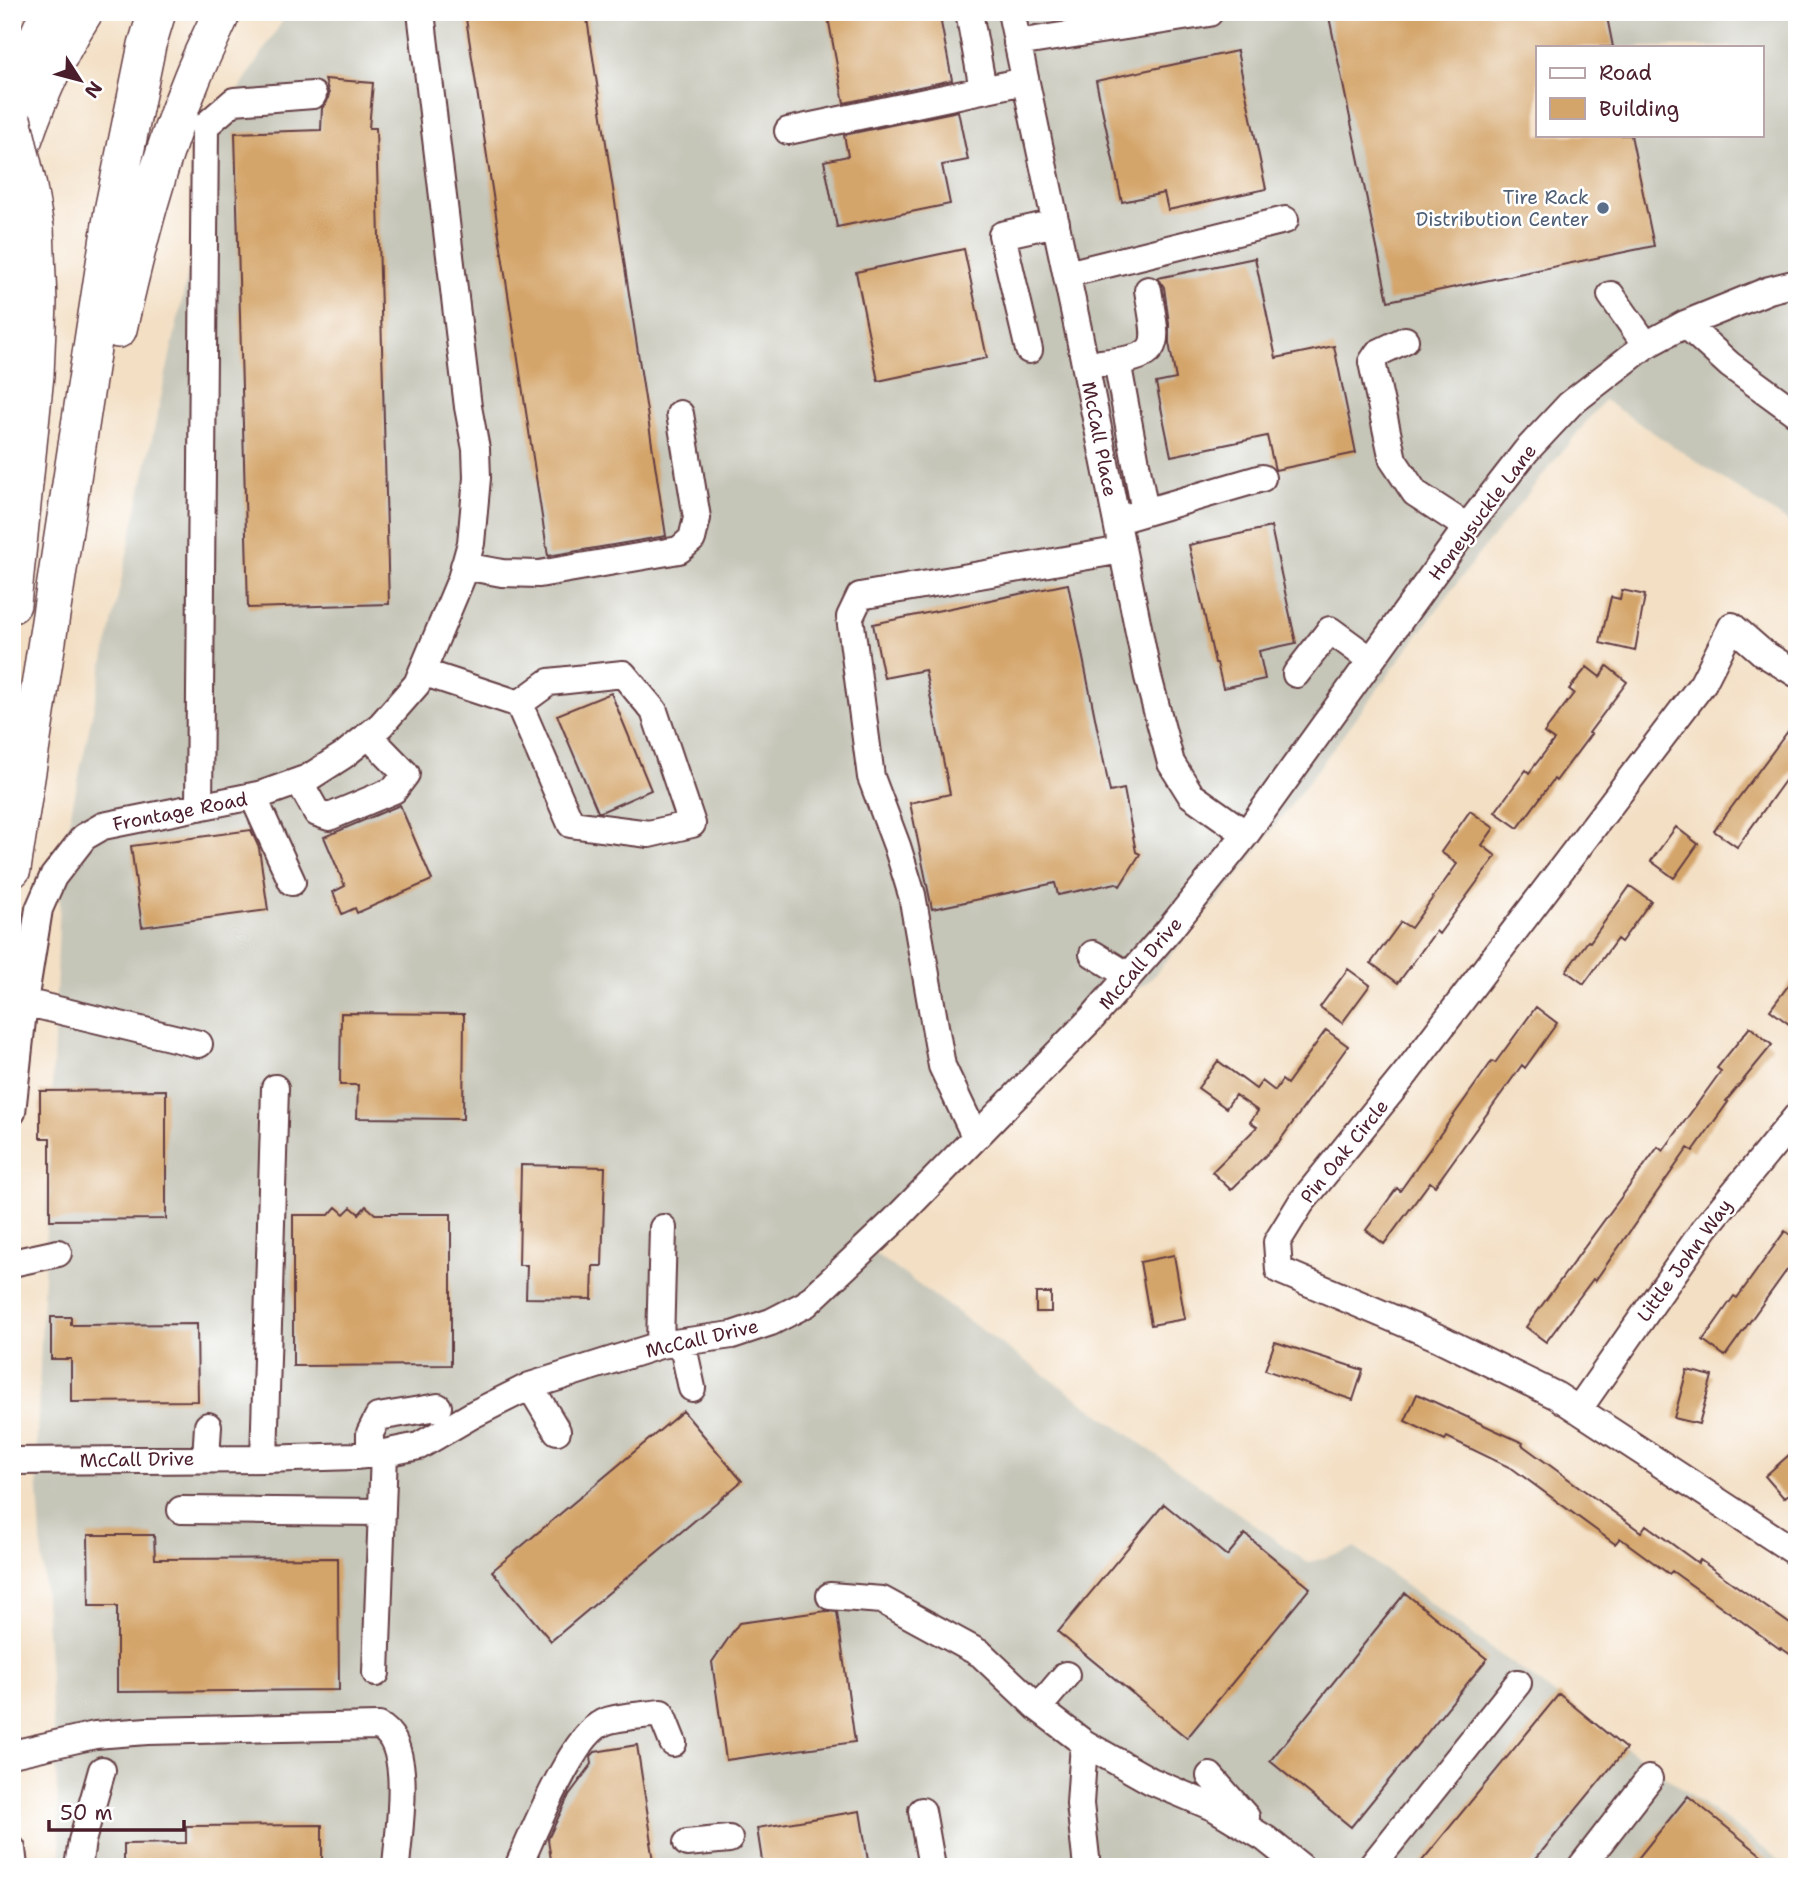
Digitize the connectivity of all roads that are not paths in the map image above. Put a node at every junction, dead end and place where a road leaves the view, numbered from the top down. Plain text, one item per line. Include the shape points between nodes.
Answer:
1 (49, 12) edge
2 (84, 12) edge
3 (222, 12) edge
4 (421, 12) edge
5 (969, 12) edge
6 (1011, 12) edge
7 (1209, 13) edge
8 (152, 29) edge
9 (1017, 43) junction
10 (1025, 81) junction
11 (983, 89) junction
12 (313, 95) dead end
13 (12, 117) edge
14 (788, 131) dead end
15 (12, 173) edge
16 (1285, 220) dead end
17 (1056, 223) junction
18 (1067, 274) junction
19 (1797, 283) edge
20 (1148, 290) dead end
21 (1611, 295) dead end
22 (1685, 324) junction
23 (1405, 340) dead end
24 (1646, 345) junction
25 (1029, 350) dead end
26 (1117, 361) junction
27 (1086, 364) junction
28 (680, 414) dead end
29 (1797, 414) edge
30 (1262, 478) dead end
31 (1146, 512) junction
32 (1116, 521) junction
33 (1467, 527) junction
34 (1122, 550) junction
35 (462, 572) junction
36 (56, 592) junction
37 (12, 604) edge
38 (1371, 660) junction
39 (422, 672) junction
40 (1296, 674) dead end
41 (1797, 674) edge
42 (519, 704) junction
43 (368, 735) junction
44 (299, 781) junction
45 (253, 796) junction
46 (200, 807) junction
47 (1246, 834) junction
48 (12, 869) edge
49 (292, 882) dead end
50 (1093, 954) dead end
51 (1129, 976) junction
52 (24, 1002) junction
53 (199, 1044) dead end
54 (275, 1088) dead end
55 (12, 1112) edge
56 (1797, 1116) edge
57 (975, 1136) junction
58 (663, 1228) dead end
59 (58, 1253) dead end
60 (12, 1263) edge
61 (671, 1344) junction
62 (530, 1386) junction
63 (692, 1388) dead end
64 (438, 1407) dead end
65 (1578, 1410) junction
66 (208, 1426) dead end
67 (557, 1431) dead end
68 (377, 1454) junction
69 (206, 1458) junction
70 (264, 1459) junction
71 (12, 1461) edge
72 (181, 1510) dead end
73 (381, 1512) junction
74 (1797, 1553) edge
75 (830, 1596) dead end
76 (376, 1673) dead end
77 (1066, 1675) dead end
78 (1518, 1683) dead end
79 (1038, 1708) junction
80 (673, 1743) dead end
81 (1084, 1743) junction
82 (12, 1754) edge
83 (102, 1770) dead end
84 (1210, 1776) dead end
85 (1649, 1779) dead end
86 (922, 1811) dead end
87 (729, 1839) dead end
88 (1266, 1839) junction
89 (687, 1843) dead end
90 (12, 1849) edge
91 (14, 1867) edge
92 (78, 1867) edge
93 (396, 1867) edge
94 (518, 1867) edge
95 (932, 1867) edge
96 (1087, 1867) edge
97 (1301, 1867) edge
98 (1371, 1867) edge
99 (1581, 1867) edge

1 - 13 highway via 21,75
2 - 15 highway via 26,130
3 - 36 highway via 191,80 139,236
4 - 35 street, Frontage Road via 475,449 474,522
5 - 11 street
6 - 9 street, McCall Place
7 - 9 street
8 - 36 highway via 113,211
9 - 10 street, McCall Place
10 - 11 street
10 - 17 street, McCall Place
11 - 14 street
12 - 46 street via 234,102 205,126
13 - 37 highway, bridge via 35,228 38,302
16 - 18 street
17 - 18 street, McCall Place
17 - 25 street via 1002,235
18 - 27 street, McCall Place
19 - 22 street, Honeysuckle Lane via 1769,289
20 - 26 street via 1155,343 1143,356
21 - 24 street
22 - 24 street, Honeysuckle Lane
22 - 29 street via 1730,365
23 - 33 street via 1378,353 1372,362 1393,460 1415,493
24 - 33 street, Honeysuckle Lane via 1570,404 1526,451
26 - 27 street
26 - 31 street
27 - 32 street, McCall Place
28 - 35 street via 697,518 692,539 680,550 539,573
30 - 31 street
31 - 32 street
32 - 34 street, McCall Place
33 - 38 street, Honeysuckle Lane
34 - 47 street, McCall Place via 1171,763 1191,795
34 - 57 street via 860,596 850,617 871,777 912,895 942,1066
35 - 39 street, Frontage Road
36 - 48 highway
38 - 40 street via 1330,630
38 - 47 street, Honeysuckle Lane
39 - 42 street
39 - 43 street, Frontage Road via 417,684
41 - 65 street, Pin Oak Circle via 1732,626 1703,684 1407,1072 1301,1203 1277,1242 1279,1270 1439,1338
42 - 42 street via 572,824 649,834 692,824 654,711 623,674 549,682
43 - 44 street, Frontage Road
43 - 44 street via 406,774 394,790 329,817 317,813
44 - 45 street, Frontage Road
45 - 46 street, Frontage Road
45 - 49 street
46 - 52 street, Frontage Road via 103,826 84,837 53,877 39,909
47 - 51 street, McCall Drive
50 - 51 street
51 - 57 street, McCall Drive
52 - 53 street
52 - 55 street, Frontage Road
54 - 70 street
56 - 65 street, Little John Way via 1705,1228
57 - 61 street, McCall Drive via 806,1304 732,1335
58 - 61 street
59 - 60 street
61 - 62 street, McCall Drive
61 - 63 street
62 - 67 street
62 - 68 street, McCall Drive via 419,1446
64 - 68 street via 378,1417 370,1433
65 - 74 street, Pin Oak Circle
66 - 69 street
68 - 70 street, McCall Drive
68 - 73 street
69 - 70 street, McCall Drive
69 - 71 street, McCall Drive
72 - 73 street
73 - 76 street
75 - 79 street via 882,1600 981,1654
77 - 79 street
78 - 98 street
79 - 81 street
80 - 94 street via 661,1713 601,1723 586,1737 552,1790
81 - 88 street via 1151,1781 1215,1808
81 - 96 street via 1080,1804
82 - 93 street via 95,1735 147,1731 379,1726 394,1738 400,1758
83 - 92 street
84 - 88 street
85 - 99 street
86 - 95 street
87 - 89 street
88 - 97 street
90 - 91 street

